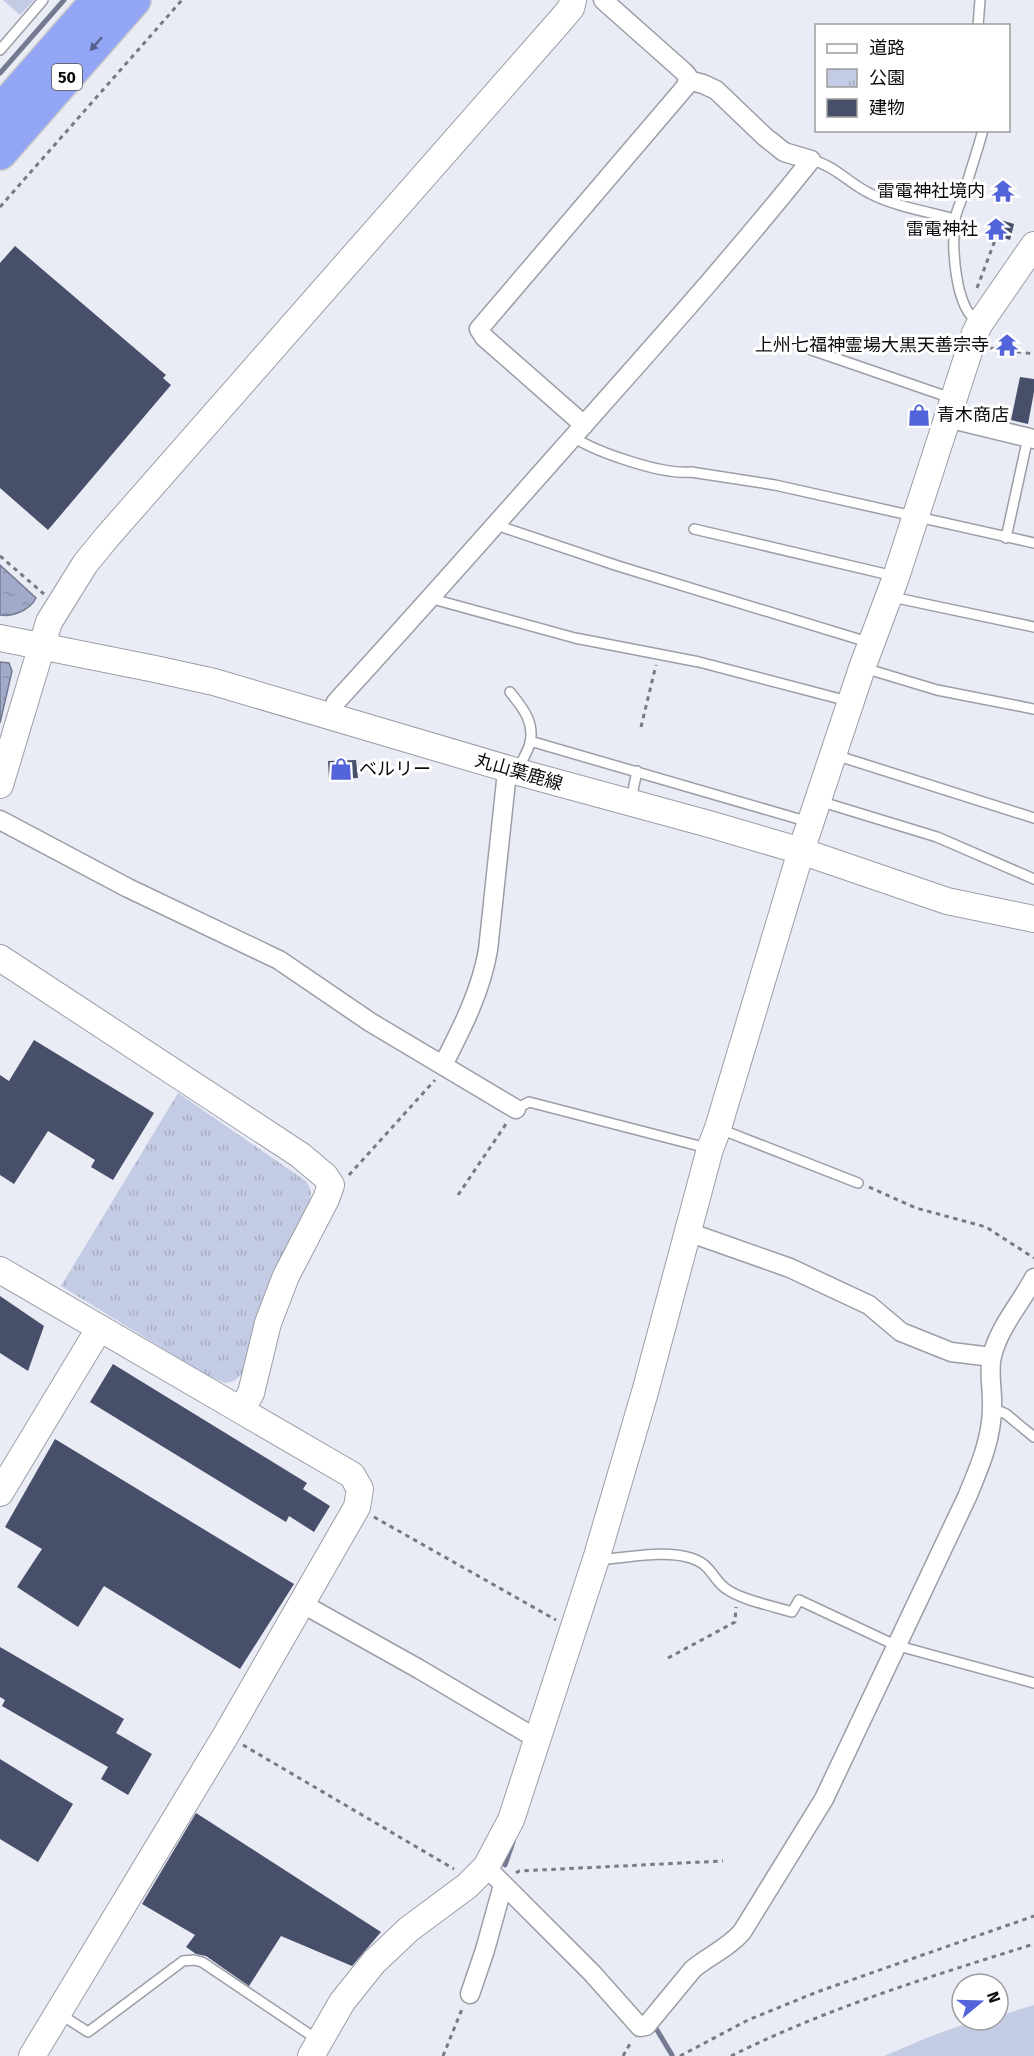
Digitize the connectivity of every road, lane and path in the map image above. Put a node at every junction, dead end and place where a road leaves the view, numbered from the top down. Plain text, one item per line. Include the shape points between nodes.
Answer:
1 (43, 0) edge
2 (98, 0) edge
3 (134, 0) edge
4 (182, 0) edge
5 (573, 0) edge
6 (603, 0) edge
7 (980, 0) edge
8 (978, 24) edge
9 (0, 50) edge
10 (688, 80) junction
11 (0, 112) edge
12 (982, 132) edge
13 (0, 153) edge
14 (811, 160) junction
15 (0, 207) edge
16 (955, 219) junction
17 (997, 235) dead end
18 (1034, 245) edge
19 (976, 328) junction
20 (800, 346) dead end
21 (1034, 354) edge
22 (950, 408) junction
23 (578, 431) junction
24 (1031, 438) edge
25 (916, 516) junction
26 (497, 522) junction
27 (694, 529) dead end
28 (1006, 538) junction
29 (1034, 543) edge
30 (0, 556) edge
31 (893, 587) junction
32 (433, 596) junction
33 (46, 597) dead end
34 (1034, 627) edge
35 (0, 638) edge
36 (873, 643) junction
37 (40, 647) junction
38 (659, 654) junction
39 (862, 668) junction
40 (510, 692) dead end
41 (850, 702) junction
42 (1034, 709) edge
43 (330, 717) junction
44 (641, 727) dead end
45 (530, 741) junction
46 (833, 754) junction
47 (513, 770) junction
48 (637, 771) junction
49 (0, 785) edge
50 (631, 803) junction
51 (814, 812) junction
52 (1034, 819) edge
53 (0, 820) edge
54 (801, 851) junction
55 (1034, 879) edge
56 (1034, 919) edge
57 (0, 958) edge
58 (442, 1065) junction
59 (516, 1109) junction
60 (714, 1138) junction
61 (858, 1183) joint
62 (331, 1185) junction
63 (458, 1195) dead end
64 (688, 1232) junction
65 (1034, 1258) edge
66 (0, 1270) edge
67 (1034, 1278) edge
68 (99, 1329) junction
69 (992, 1358) junction
70 (992, 1408) junction
71 (241, 1410) junction
72 (1034, 1437) edge
73 (0, 1493) edge
74 (357, 1507) junction
75 (597, 1556) junction
76 (737, 1594) junction
77 (301, 1603) junction
78 (573, 1629) junction
79 (896, 1645) junction
80 (668, 1658) dead end
81 (1034, 1683) edge
82 (226, 1735) junction
83 (537, 1738) junction
84 (723, 1861) dead end
85 (494, 1876) junction
86 (466, 1886) junction
87 (1034, 1916) edge
88 (1034, 1944) edge
89 (470, 1995) joint
90 (58, 2013) junction
91 (315, 2048) edge
92 (32, 2056) edge
93 (443, 2056) edge
94 (680, 2056) edge
95 (731, 2056) edge

1 - 9 lane
2 - 11 highway, 50
3 -> 13 highway, 50
4 - 15 path
5 - 37 street via 560,21 107,537 66,593
6 - 10 street via 683,71
7 - 8 lane
10 - 14 street via 716,90 784,152
10 - 23 street via 684,90 479,329
12 - 16 lane
14 - 16 lane via 824,163 871,195
14 - 23 street
16 - 19 lane via 959,286
17 - 19 path
18 - 19 street
19 - 21 path
19 - 22 street
20 - 22 lane
22 - 24 street
22 - 25 street
23 - 25 lane via 630,461 679,473 775,485
23 - 26 street
24 - 28 lane
25 - 28 lane
25 - 31 street
26 - 32 street
26 - 36 lane via 618,566
27 - 31 lane
28 - 29 lane
30 - 33 path
31 - 34 lane
31 - 36 street
32 - 38 lane via 576,638
32 - 43 street via 336,702
35 - 37 street, 丸山葉鹿線
36 - 39 street
37 - 43 street, 丸山葉鹿線 via 214,682
37 - 49 street
38 - 41 lane
38 - 44 path
39 - 41 street
39 - 42 lane via 937,690
40 - 45 lane via 528,717
41 - 46 street
43 - 47 street, 丸山葉鹿線
45 - 47 lane
45 - 48 lane
46 - 51 street
46 - 52 lane
47 - 50 street, 丸山葉鹿線
47 - 58 street via 506,782 483,975
48 - 50 lane
48 - 51 lane
50 - 54 street, 丸山葉鹿線
51 - 54 street
51 - 55 lane via 937,837
53 - 58 street via 128,888 279,960 369,1022
54 - 56 street, 丸山葉鹿線 via 948,901
54 - 60 street
57 - 62 street via 300,1155
58 - 59 street
58 - 62 path via 438,1077 347,1178
59 - 60 lane via 529,1102
59 - 63 path
60 - 61 lane
60 - 64 street
61 - 65 path via 916,1208 986,1227
62 - 71 street via 286,1276 268,1323 251,1393
64 - 69 street via 800,1273 869,1305 901,1332 951,1352
64 - 75 street
66 - 68 street
67 - 69 street via 999,1337
68 - 71 street
68 - 73 street
69 - 70 street
70 - 72 lane via 1006,1414
70 - 79 street via 990,1435 980,1465
71 - 74 street via 351,1475 360,1489
74 - 77 street
74 - 78 path
75 - 76 lane via 691,1558 709,1567 724,1588
75 - 78 street
76 - 79 lane via 792,1612 799,1600
76 - 80 path via 735,1622
77 - 82 street
77 - 83 street
78 - 83 street
79 - 81 lane
79 - 85 street via 824,1799 742,1932 693,1969 646,2026 640,2027 592,1973
82 - 86 path via 456,1870
82 - 90 street
83 - 85 street
84 - 85 path via 519,1871
85 - 86 street
85 - 89 street via 485,1950
86 - 91 street via 409,1929 374,1962 342,2002
87 - 94 path via 817,1992 748,2020
88 - 95 path via 924,1978 771,2036
89 - 93 path
90 - 91 lane via 88,2032 183,1961 194,1960 202,1962
90 - 92 street

